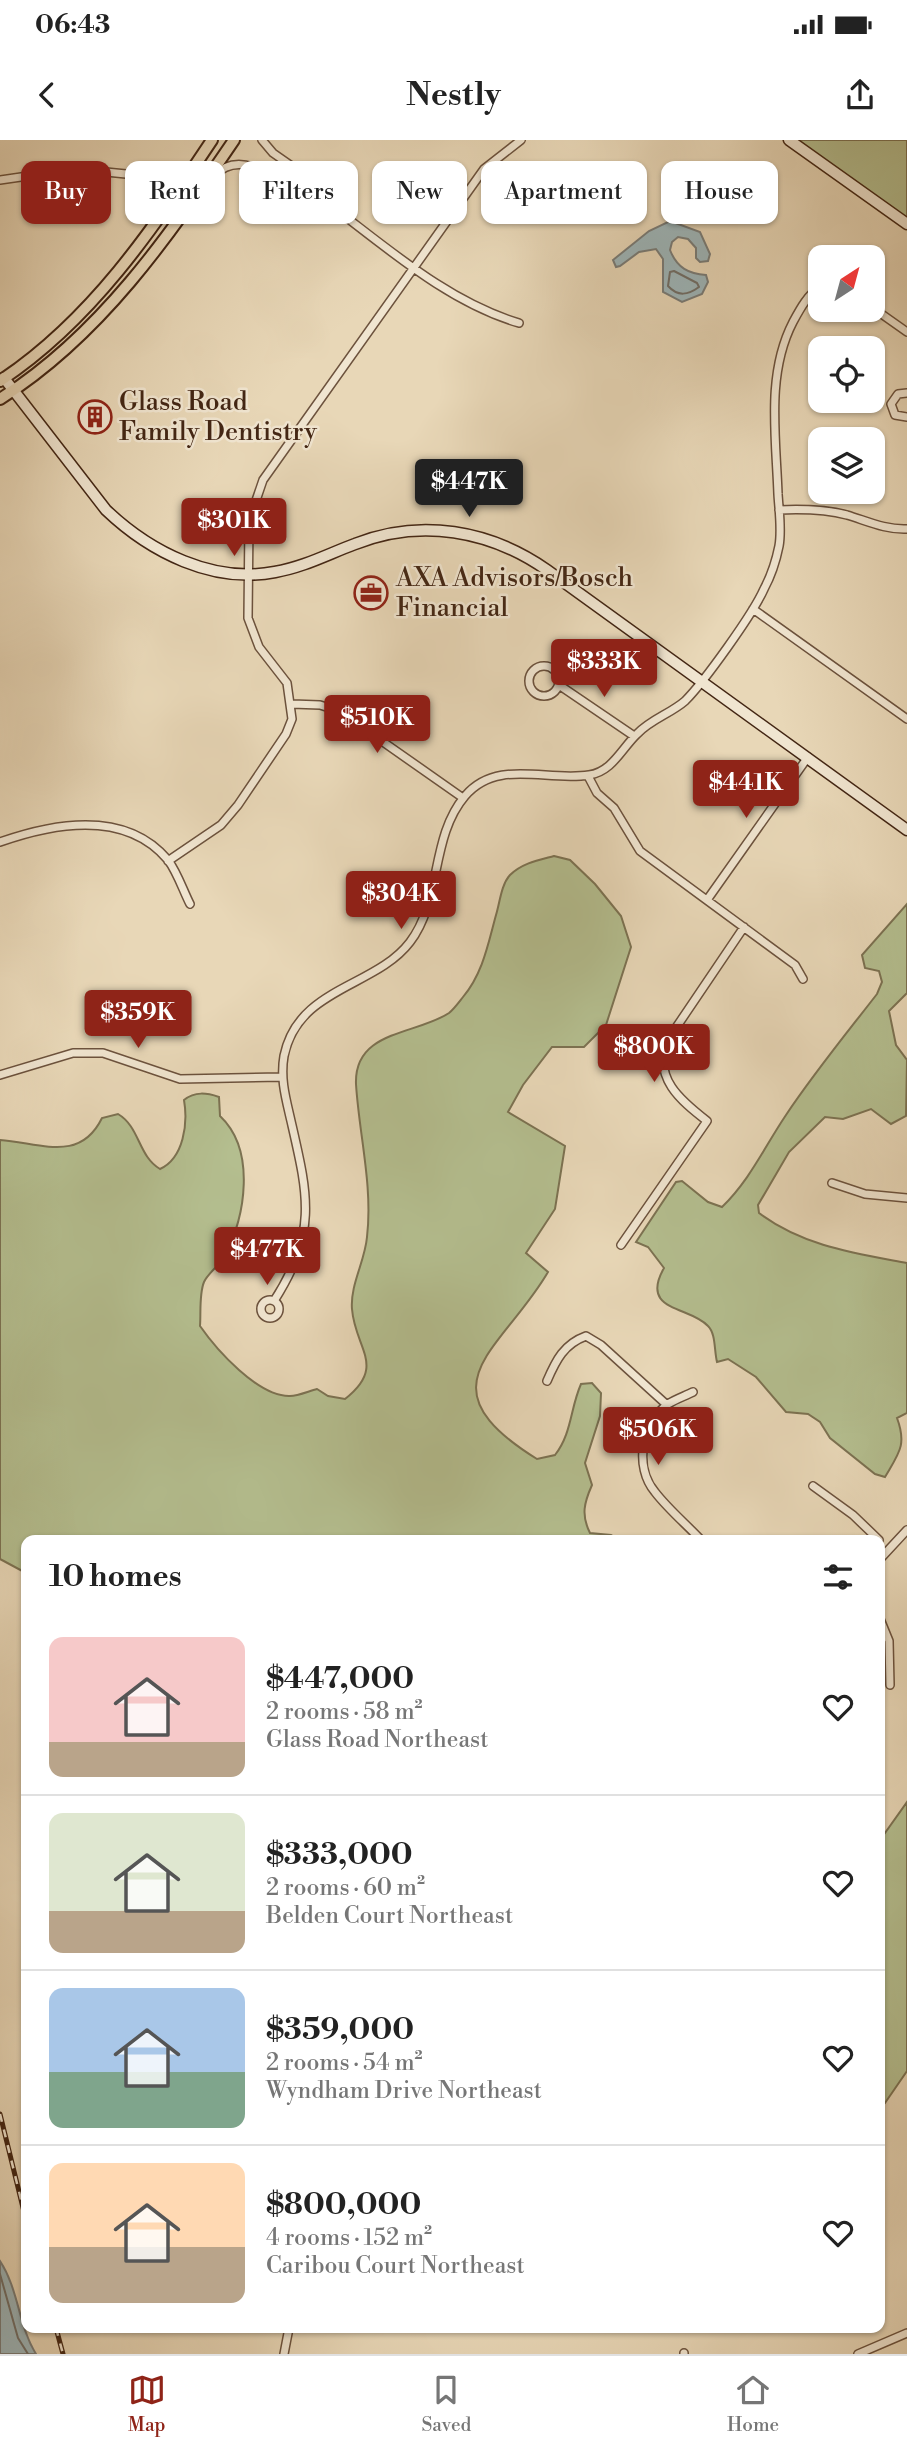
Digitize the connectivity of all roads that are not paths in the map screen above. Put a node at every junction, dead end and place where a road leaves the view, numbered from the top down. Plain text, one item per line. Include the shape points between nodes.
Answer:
1 (212, 140) edge
2 (234, 140) edge
3 (262, 140) edge
4 (521, 140) edge
5 (789, 140) edge
6 (220, 161) edge
7 (284, 161) edge
8 (125, 174) edge
9 (0, 180) edge
10 (176, 224) edge
11 (356, 224) edge
12 (907, 224) edge
13 (414, 267) junction
14 (808, 298) edge
15 (886, 317) edge
16 (519, 323) dead end
17 (907, 332) edge
18 (2, 379) edge
19 (13, 391) junction
20 (907, 393) edge
21 (0, 399) edge
22 (907, 417) edge
23 (779, 510) junction
24 (907, 529) edge
25 (248, 575) junction
26 (753, 609) junction
27 (700, 680) junction
28 (558, 685) junction
29 (292, 704) junction
30 (907, 719) edge
31 (634, 736) junction
32 (808, 757) junction
33 (589, 775) junction
34 (463, 798) junction
35 (907, 830) edge
36 (0, 842) edge
37 (168, 861) junction
38 (707, 900) junction
39 (190, 904) dead end
40 (744, 927) junction
41 (803, 979) dead end
42 (0, 1075) edge
43 (281, 1077) junction
44 (832, 1184) dead end
45 (907, 1198) edge
46 (621, 1245) dead end
47 (274, 1301) dead end
48 (547, 1381) dead end
49 (693, 1392) dead end
50 (667, 1405) junction
51 (813, 1486) dead end
52 (907, 1530) edge
53 (696, 1535) edge
54 (874, 1535) edge
55 (885, 1546) edge
56 (888, 1549) junction
57 (885, 1553) edge
58 (885, 1631) edge
59 (890, 1685) dead end
60 (288, 2333) edge
61 (907, 2333) edge
62 (284, 2354) edge
63 (858, 2354) edge

1 - 18 main road via 161,216 92,303
2 - 6 main road
3 - 7 street
4 - 13 street via 484,169
5 - 12 street
8 - 9 street via 76,169
10 - 19 main road via 105,312
11 - 13 street
13 - 16 street via 472,306
13 - 25 street via 263,480 249,521
14 - 23 street via 781,345 777,362
15 - 17 street
18 - 19 street
19 - 21 main road
19 - 25 street via 126,529 177,559
20 - 22 street via 898,394 891,404 895,415
23 - 24 street via 843,514 895,530
23 - 26 street via 776,557
25 - 27 street via 294,568 356,543 403,532 449,530 481,537 528,557
25 - 29 street via 252,631 287,684
26 - 27 street
26 - 30 street
27 - 31 street via 687,699
27 - 32 street
28 - 28 street via 550,668 536,669 530,676 530,686 540,696 550,695
28 - 31 street
29 - 34 street via 339,711
29 - 37 street via 286,734 238,805 220,825
31 - 33 street via 609,766
32 - 35 street
32 - 38 street
33 - 34 street via 513,774 492,778
33 - 38 street via 640,851
34 - 43 street via 445,835 424,918 412,940 396,957 324,997 308,1013 285,1052
36 - 37 street via 44,828 81,824 115,828 144,841
37 - 39 street
38 - 40 street
40 - 41 street via 795,965
40 - 46 street via 662,1055 662,1066 679,1099 707,1121
42 - 43 street via 73,1053 103,1053 180,1079
43 - 47 street via 307,1190 307,1212 296,1260
44 - 45 street via 865,1194
48 - 50 street via 571,1341 586,1336
49 - 50 street
50 - 53 street via 647,1432 643,1468 653,1490
51 - 54 street
52 - 56 street
55 - 56 street
56 - 57 street
58 - 59 street
60 - 62 street
61 - 63 street

